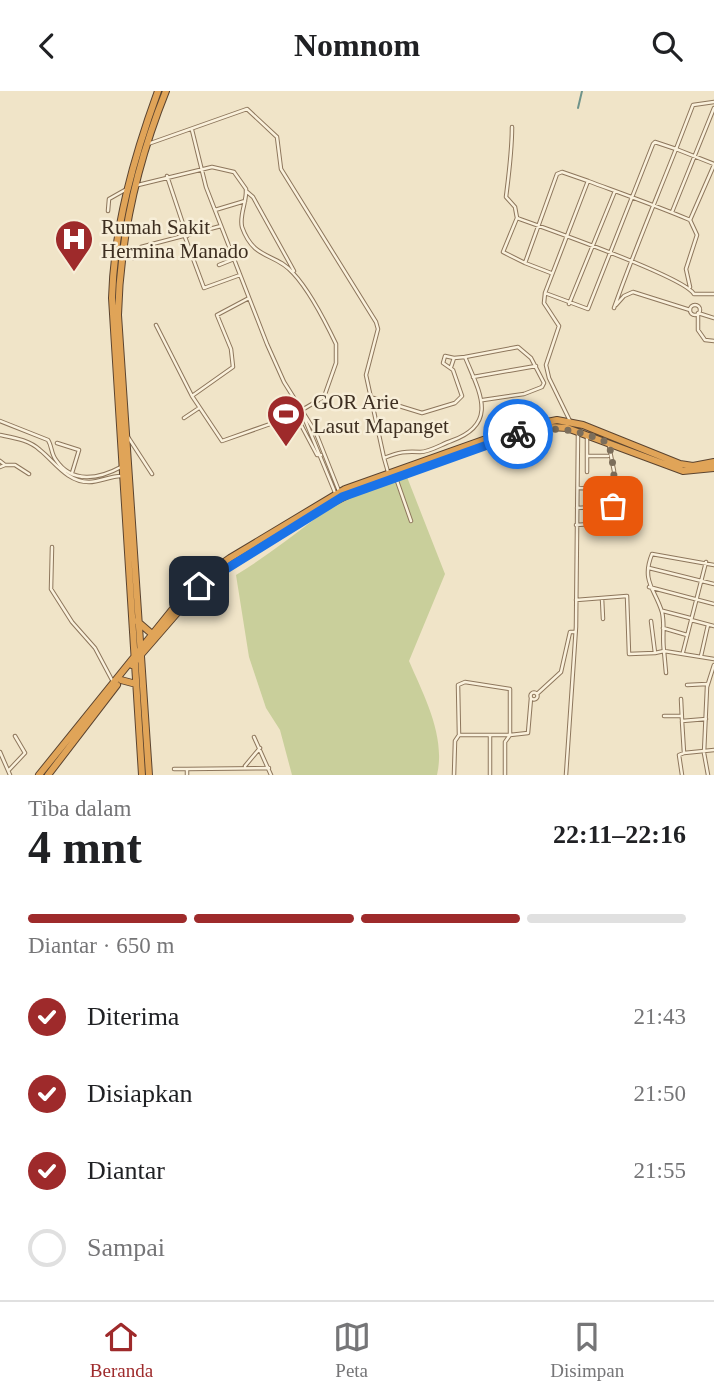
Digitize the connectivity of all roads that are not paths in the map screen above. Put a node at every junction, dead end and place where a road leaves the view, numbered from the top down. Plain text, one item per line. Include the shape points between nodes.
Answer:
1 (158, 91) edge
2 (166, 91) edge
3 (714, 102) edge
4 (714, 108) edge
5 (512, 127) dead end
6 (192, 130) junction
7 (145, 145) junction
8 (676, 149) junction
9 (695, 156) junction
10 (714, 164) edge
11 (201, 170) junction
12 (167, 176) junction
13 (589, 181) junction
14 (131, 187) junction
15 (246, 191) junction
16 (615, 191) junction
17 (633, 197) junction
18 (245, 201) junction
19 (653, 205) junction
20 (215, 210) junction
21 (108, 211) dead end
22 (672, 212) junction
23 (517, 218) junction
24 (690, 220) junction
25 (220, 226) junction
26 (539, 226) junction
27 (186, 236) junction
28 (567, 237) junction
29 (592, 247) junction
30 (610, 255) junction
31 (134, 258) dead end
32 (233, 259) junction
33 (525, 263) junction
34 (630, 263) junction
35 (219, 265) dead end
36 (551, 273) junction
37 (295, 274) junction
38 (240, 275) junction
39 (690, 287) junction
40 (545, 293) junction
41 (694, 294) junction
42 (714, 294) edge
43 (248, 298) junction
44 (569, 304) junction
45 (697, 305) junction
46 (690, 310) junction
47 (698, 313) junction
48 (714, 318) edge
49 (156, 325) dead end
50 (714, 341) edge
51 (465, 357) junction
52 (454, 358) junction
53 (536, 366) junction
54 (451, 367) junction
55 (473, 377) junction
56 (192, 395) junction
57 (370, 397) junction
58 (482, 400) junction
59 (200, 408) junction
60 (302, 411) junction
61 (184, 418) dead end
62 (0, 421) edge
63 (299, 421) dead end
64 (570, 421) junction
65 (578, 430) junction
66 (587, 433) junction
67 (0, 435) edge
68 (125, 435) junction
69 (57, 443) dead end
70 (609, 443) junction
71 (52, 450) junction
72 (428, 450) junction
73 (45, 455) junction
74 (321, 455) junction
75 (587, 456) junction
76 (608, 456) dead end
77 (384, 458) junction
78 (431, 458) junction
79 (0, 461) edge
80 (714, 462) edge
81 (5, 465) junction
82 (122, 466) junction
83 (0, 467) edge
84 (714, 468) edge
85 (388, 472) junction
86 (587, 472) dead end
87 (29, 474) dead end
88 (72, 474) junction
89 (152, 474) dead end
90 (123, 476) junction
91 (396, 476) junction
92 (579, 488) junction
93 (603, 489) dead end
94 (339, 495) junction
95 (577, 508) junction
96 (411, 521) dead end
97 (606, 523) dead end
98 (576, 525) junction
99 (52, 547) dead end
100 (706, 562) junction
101 (714, 565) edge
102 (648, 568) junction
103 (700, 580) junction
104 (714, 584) edge
105 (649, 587) junction
106 (602, 597) junction
107 (695, 598) junction
108 (133, 599) junction
109 (576, 600) junction
110 (714, 604) edge
111 (661, 610) junction
112 (603, 619) dead end
113 (691, 619) junction
114 (137, 621) junction
115 (651, 621) dead end
116 (708, 625) junction
117 (714, 626) edge
118 (663, 628) junction
119 (575, 632) junction
120 (152, 634) junction
121 (687, 635) junction
122 (664, 651) junction
123 (683, 652) junction
124 (655, 653) junction
125 (139, 655) junction
126 (701, 656) junction
127 (714, 659) edge
128 (714, 665) edge
129 (140, 673) junction
130 (666, 673) dead end
131 (121, 680) junction
132 (114, 683) junction
133 (136, 684) junction
134 (707, 684) junction
135 (687, 685) dead end
136 (681, 699) dead end
137 (664, 716) dead end
138 (682, 719) junction
139 (706, 719) junction
140 (458, 734) junction
141 (490, 734) junction
142 (510, 735) junction
143 (15, 736) dead end
144 (254, 737) dead end
145 (260, 748) junction
146 (714, 750) edge
147 (705, 751) junction
148 (0, 752) edge
149 (684, 753) junction
150 (245, 766) junction
151 (269, 768) junction
152 (174, 769) dead end
153 (187, 769) junction
154 (9, 770) junction
155 (10, 775) edge
156 (39, 775) edge
157 (48, 775) edge
158 (142, 775) edge
159 (149, 775) edge
160 (187, 775) edge
161 (271, 775) edge
162 (454, 775) edge
163 (490, 775) edge
164 (505, 775) edge
165 (566, 775) edge
166 (682, 775) edge
167 (708, 775) edge

1 - 14 highway via 140,140
2 - 7 highway
3 - 8 street via 693,105
4 - 9 street
5 - 23 street via 506,197
6 - 7 street
6 - 11 street
6 - 57 street via 247,109 277,137 281,169 376,322 366,375
7 - 14 highway
8 - 9 street
8 - 17 street via 653,143
8 - 19 street
9 - 10 street
9 - 22 street
10 - 24 street
11 - 12 street
11 - 15 street via 228,168
11 - 20 street
12 - 14 street
12 - 27 street
13 - 16 street
13 - 26 street via 558,173
13 - 28 street
14 - 21 street via 108,199
14 - 68 highway via 118,297
14 - 82 highway via 114,263 112,298
15 - 18 street
15 - 37 street
16 - 17 street
16 - 29 street
17 - 19 street
17 - 30 street
18 - 20 street
18 - 37 street via 241,221 251,245
19 - 22 street
19 - 34 street
20 - 25 street
22 - 24 street
23 - 26 street
23 - 33 street via 503,253
24 - 39 street via 697,235 687,269
25 - 27 street
25 - 32 street
26 - 28 street
26 - 33 street
27 - 31 street via 141,247
27 - 38 street via 204,288
28 - 29 street
28 - 36 street
29 - 30 street
29 - 44 street
30 - 34 street
30 - 44 street via 587,310
32 - 35 street
32 - 38 street
33 - 36 street
34 - 39 street
34 - 46 street via 614,308 633,292
36 - 40 street
37 - 60 street via 337,349 328,392
38 - 43 street
39 - 41 street
40 - 44 street
40 - 64 street via 544,303 559,325 546,365
41 - 42 street
41 - 45 street
43 - 56 street via 217,315 233,367
43 - 60 street
45 - 46 street
45 - 47 street
46 - 47 street
47 - 48 street
47 - 50 street via 700,335
49 - 56 street
51 - 52 street
51 - 53 street via 518,347
51 - 55 street
52 - 54 street
52 - 54 street via 443,358 444,365
53 - 55 street
53 - 58 street via 542,387
54 - 57 street via 461,395 448,406 417,413
55 - 58 street
56 - 59 street
57 - 77 street
58 - 72 street via 475,429
59 - 60 street via 225,442
59 - 61 street
60 - 74 street
60 - 94 street
62 - 71 street via 45,438
63 - 74 street
64 - 78 highway via 535,422
64 - 80 highway via 680,464
65 - 66 highway
65 - 91 highway via 534,430
65 - 92 street
66 - 70 highway
66 - 75 street
67 - 73 street via 27,442
68 - 89 street
68 - 108 highway
69 - 88 street via 79,450
70 - 84 highway via 682,471
70 - 95 street via 613,506
71 - 73 street
71 - 88 street via 56,461
72 - 77 street via 406,450
72 - 78 street
73 - 90 street via 78,480
74 - 94 street
75 - 76 street
75 - 86 street
77 - 85 street
78 - 85 highway
79 - 81 street
81 - 83 street
81 - 87 street via 15,465
82 - 88 street via 93,478
82 - 90 highway
85 - 94 highway
90 - 108 highway
91 - 94 highway
91 - 96 street
92 - 93 street
92 - 95 street
94 - 120 highway via 206,573
94 - 125 highway via 204,582
95 - 98 street
97 - 98 street
98 - 109 street
99 - 132 street via 51,589 95,648
100 - 101 street
100 - 102 street via 655,553
100 - 103 street
102 - 103 street
102 - 105 street
103 - 104 street
103 - 107 street
105 - 107 street
105 - 111 street
106 - 109 street
106 - 112 street
106 - 124 street via 627,596 629,654
107 - 110 street
107 - 113 street
108 - 114 highway
108 - 125 highway
109 - 119 street
111 - 113 street
111 - 118 street
113 - 116 street
113 - 121 street
114 - 120 highway
114 - 125 highway
115 - 124 street
116 - 117 street
116 - 126 street
118 - 121 street
118 - 122 street
119 - 142 street via 570,632 558,675 531,698 528,733
119 - 165 street
120 - 125 highway
121 - 123 street
122 - 123 street
122 - 124 street
122 - 130 street
123 - 126 street
125 - 129 highway
125 - 129 highway
125 - 131 highway
125 - 132 highway
125 - 133 highway
126 - 127 street
128 - 134 street
129 - 159 highway
131 - 133 highway
131 - 157 highway
132 - 156 highway
133 - 158 highway
134 - 135 street
134 - 139 street
136 - 138 street
137 - 138 street
138 - 139 street
138 - 149 street
139 - 147 street
140 - 141 street
140 - 142 street via 458,685 465,682 511,690
140 - 162 street
141 - 142 street
141 - 163 street
142 - 164 street via 505,742
143 - 154 street via 25,752
144 - 145 street
145 - 150 street
145 - 151 street
146 - 147 street
147 - 149 street
147 - 167 street
148 - 154 street
149 - 166 street via 679,755
150 - 151 street
150 - 153 street
151 - 161 street
152 - 153 street
153 - 160 street
154 - 155 street

